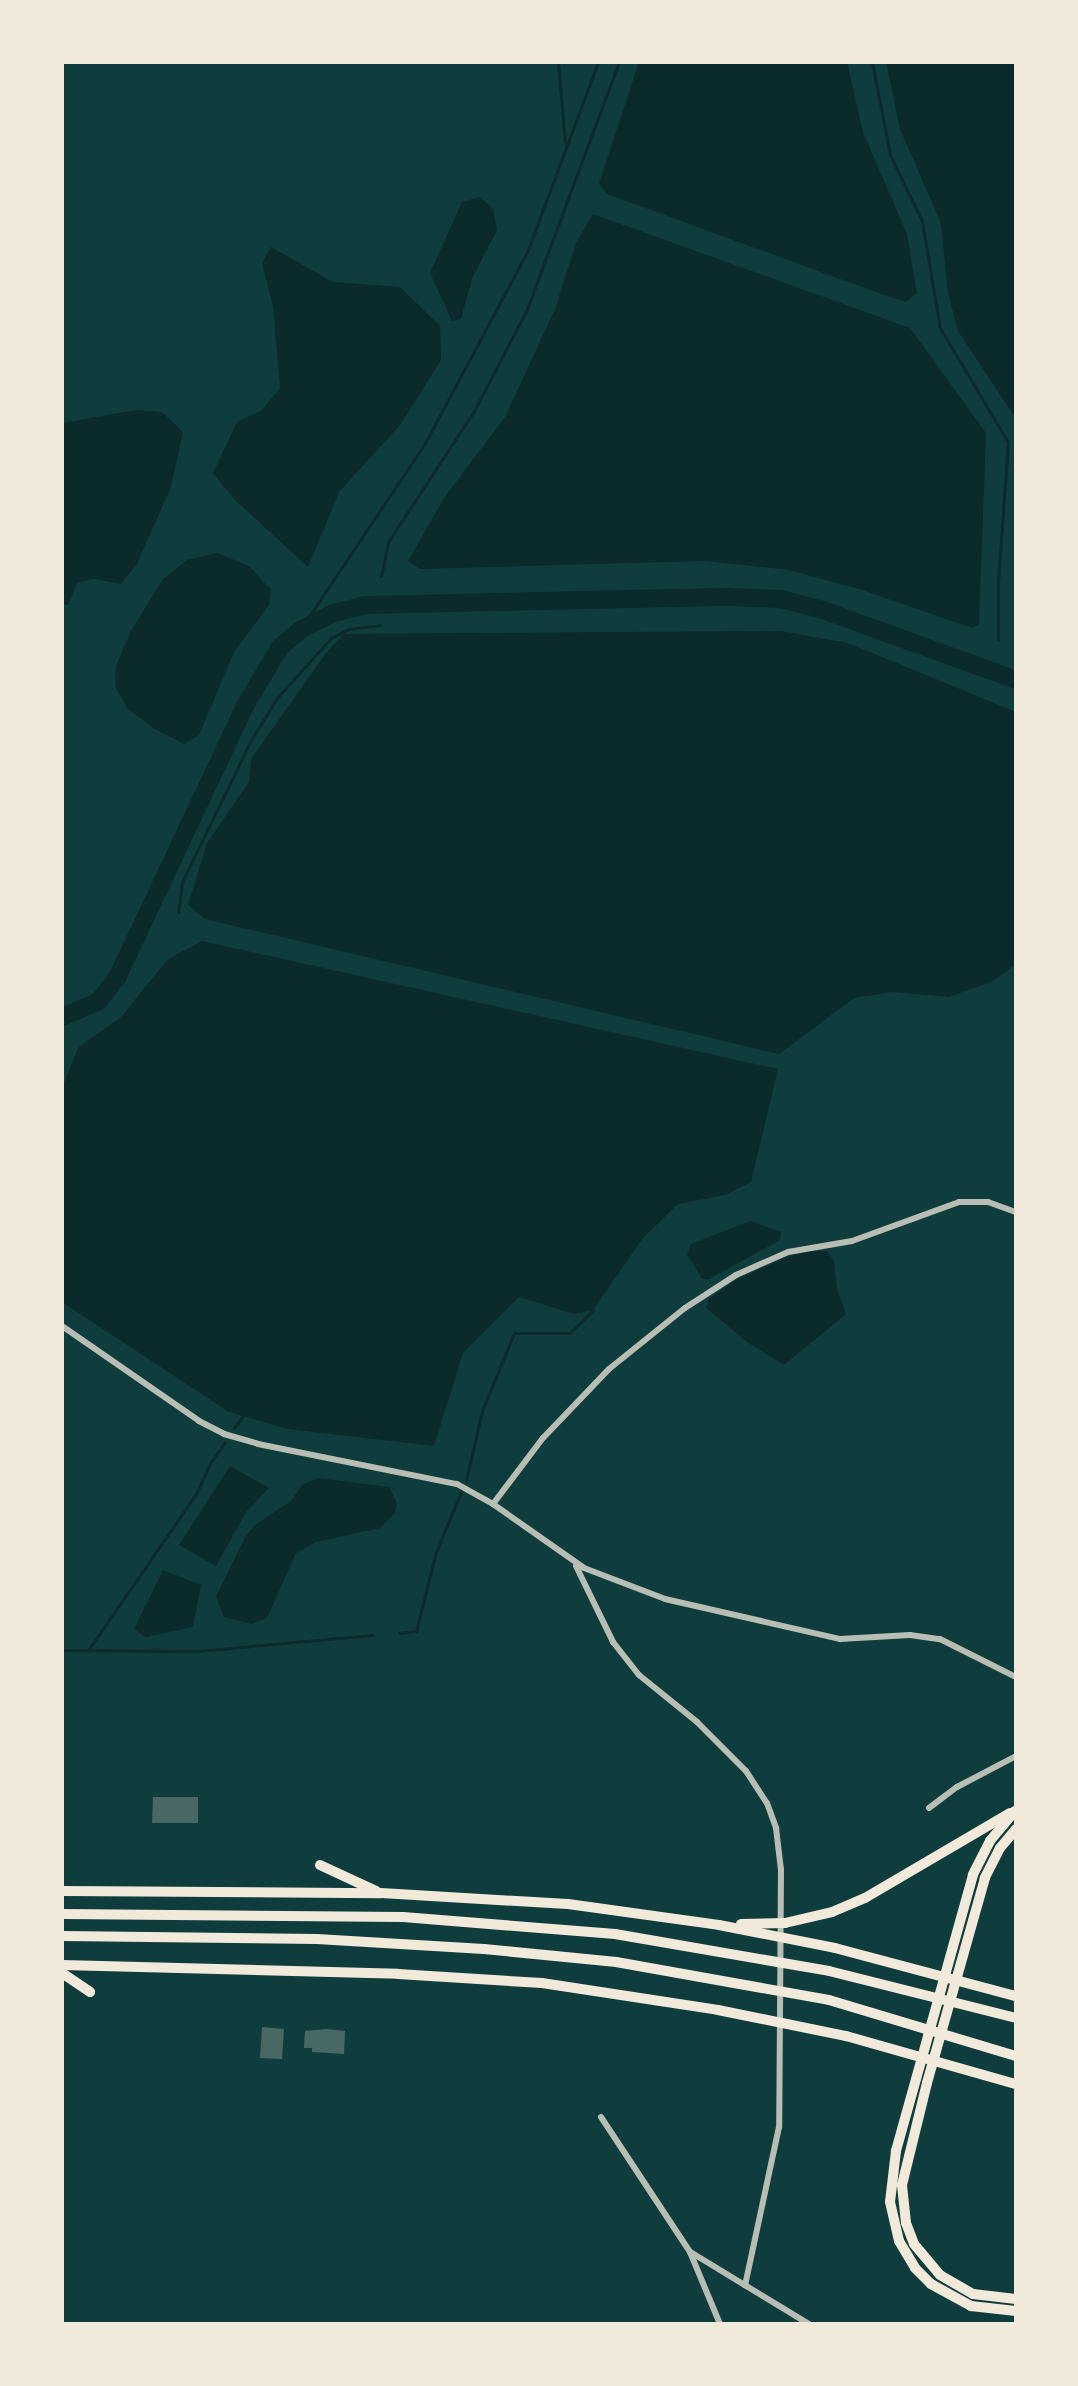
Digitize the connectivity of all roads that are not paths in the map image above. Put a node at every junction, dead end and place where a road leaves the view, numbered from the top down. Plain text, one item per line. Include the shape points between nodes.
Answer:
1 (1016, 1212) edge
2 (62, 1326) edge
3 (493, 1504) junction
4 (575, 1563) junction
5 (1016, 1677) edge
6 (1016, 1756) edge
7 (929, 1808) dead end
8 (1015, 1810) edge
9 (1016, 1829) edge
10 (320, 1865) dead end
11 (62, 1891) edge
12 (381, 1893) junction
13 (62, 1914) edge
14 (719, 1925) junction
15 (62, 1936) edge
16 (62, 1965) edge
17 (62, 1973) edge
18 (90, 1992) dead end
19 (1016, 1996) edge
20 (1016, 2018) edge
21 (1016, 2056) edge
22 (921, 2082) junction
23 (1016, 2084) edge
24 (601, 2117) dead end
25 (690, 2252) junction
26 (745, 2285) junction
27 (1016, 2299) edge
28 (1016, 2311) edge
29 (720, 2324) edge
30 (809, 2324) edge

1 - 3 street via 988,1202 959,1202 852,1241 788,1252 736,1275 609,1369 543,1438
2 - 3 street via 224,1434 444,1480
3 - 4 street
4 - 5 street via 665,1599 823,1637 940,1639
4 - 26 street via 613,1642 639,1675 697,1722 759,1788 778,1838 779,2127
6 - 7 street
8 - 14 highway via 832,1912 785,1923
8 - 22 highway via 982,1855 951,1950
9 - 22 highway via 991,1862
10 - 12 highway
11 - 12 highway
12 - 14 highway via 568,1904
13 - 20 highway via 388,1917 615,1934 829,1971
14 - 19 highway via 835,1948
15 - 21 highway via 332,1940 602,1960 829,2000
16 - 23 highway via 542,1983 846,2036
17 - 18 highway
22 - 27 highway via 902,2185 914,2244 955,2285 973,2294
22 - 28 highway via 890,2179 899,2241 915,2268 949,2297 971,2306
24 - 25 street
25 - 26 street
25 - 29 street
26 - 30 street

